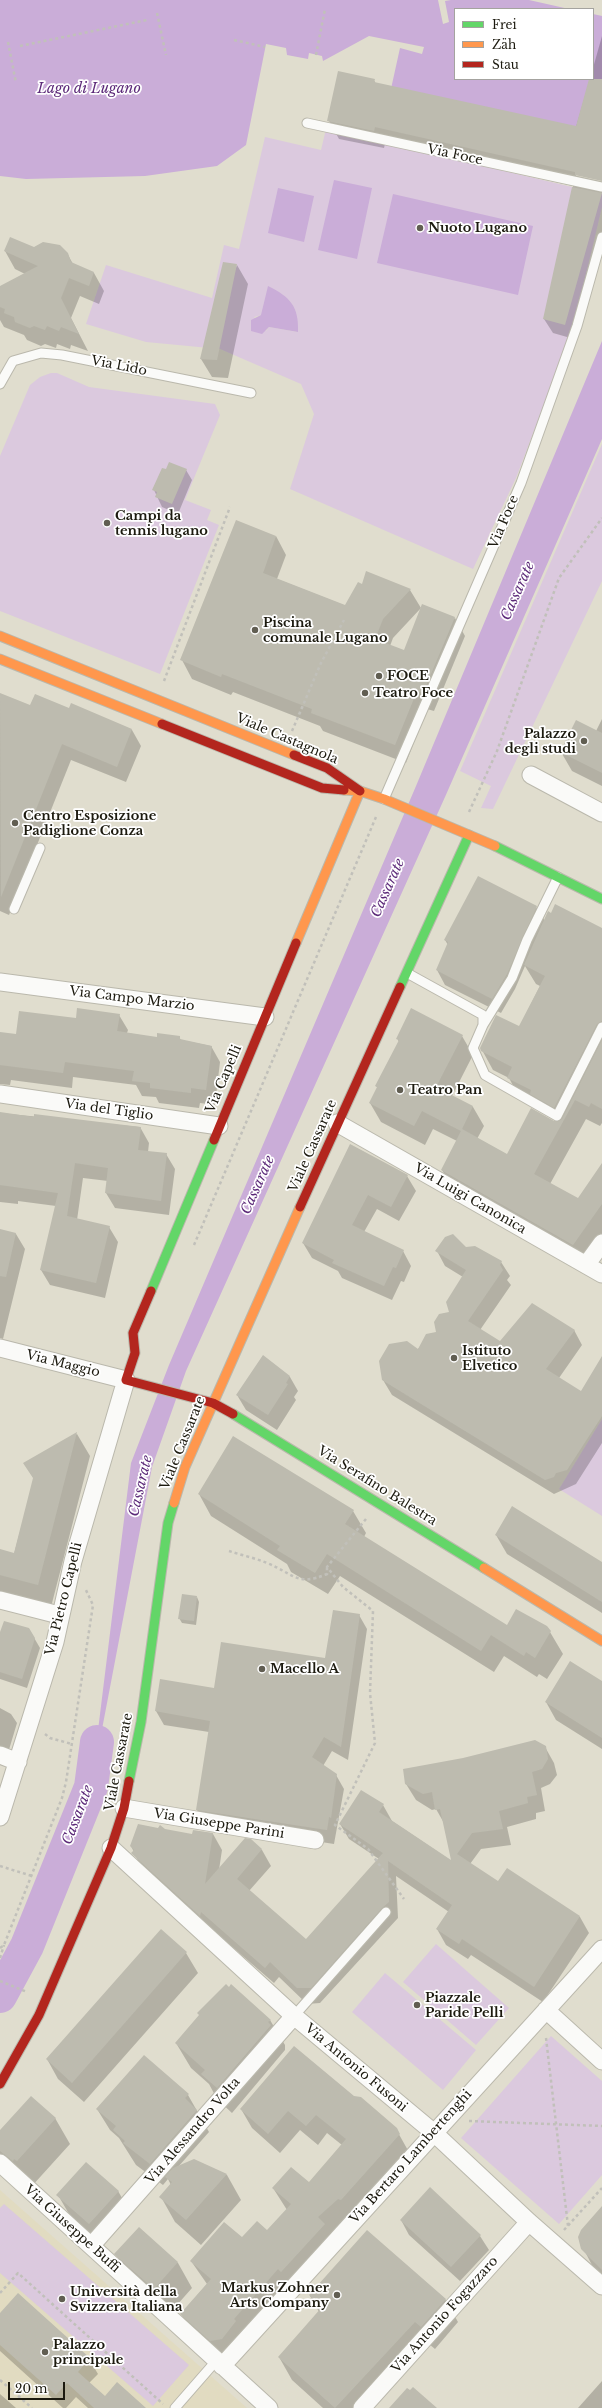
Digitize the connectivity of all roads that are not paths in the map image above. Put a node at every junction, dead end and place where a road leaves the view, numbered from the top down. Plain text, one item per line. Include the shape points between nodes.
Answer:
1 (307, 123) dead end
2 (602, 187) edge
3 (602, 237) edge
4 (0, 384) edge
5 (250, 393) dead end
6 (0, 636) edge
7 (0, 659) edge
8 (530, 775) dead end
9 (360, 790) junction
10 (384, 799) junction
11 (602, 813) edge
12 (470, 835) junction
13 (40, 848) dead end
14 (558, 877) junction
15 (602, 899) edge
16 (14, 909) dead end
17 (406, 973) junction
18 (0, 982) edge
19 (265, 1017) junction
20 (483, 1025) junction
21 (602, 1027) edge
22 (0, 1094) edge
23 (337, 1123) junction
24 (219, 1126) junction
25 (602, 1243) edge
26 (586, 1265) junction
27 (602, 1274) edge
28 (0, 1348) edge
29 (126, 1380) junction
30 (213, 1403) junction
31 (0, 1600) edge
32 (59, 1615) junction
33 (602, 1641) edge
34 (0, 1756) edge
35 (18, 1762) junction
36 (124, 1808) junction
37 (0, 1817) edge
38 (315, 1840) dead end
39 (111, 1848) junction
40 (386, 1912) dead end
41 (602, 1949) edge
42 (544, 2011) junction
43 (294, 2016) junction
44 (602, 2061) edge
45 (0, 2084) edge
46 (439, 2126) junction
47 (0, 2163) edge
48 (528, 2222) junction
49 (91, 2246) junction
50 (602, 2286) edge
51 (219, 2363) junction
52 (175, 2408) edge
53 (269, 2408) edge
54 (362, 2408) edge

1 - 2 lane, Via Foce
3 - 10 lane, Via Foce via 577,326 521,483
4 - 5 lane, Via Lido via 13,361 41,353
6 - 9 main road, Viale Castagnola via 327,768
7 - 9 main road via 322,788
8 - 11 street
9 - 10 main road
9 - 19 main road, Via Capelli
10 - 12 main road
12 - 14 main road
12 - 17 main road, Viale Cassarate
13 - 16 lane
14 - 15 main road
14 - 20 lane via 527,940 512,978
17 - 20 lane via 483,1015
17 - 23 main road, Viale Cassarate
18 - 19 street, Via Campo Marzio
19 - 24 main road, Via Capelli
20 - 21 lane via 473,1048 485,1075 557,1116
22 - 24 street, Via del Tiglio
23 - 26 street, Via Luigi Canonica
23 - 30 main road, Viale Cassarate
24 - 29 main road, Via Capelli via 133,1333 136,1353
25 - 26 street
26 - 27 street, Via Luigi Canonica
28 - 29 street, Via Maggio
29 - 30 main road, Via Serafino Balestra
29 - 32 street, Via Pietro Capelli
30 - 33 main road, Via Serafino Balestra via 248,1422
30 - 36 main road, Viale Cassarate via 185,1467 168,1523 141,1722
31 - 32 street
32 - 35 street, Via Pietro Capelli via 55,1642
34 - 35 street
35 - 37 street, Via Pietro Capelli
36 - 38 street, Via Giuseppe Parini
36 - 39 main road, Viale Cassarate
39 - 43 street, Via Antonio Fusoni
39 - 45 main road, Viale Cassarate via 39,2015
40 - 43 lane
41 - 42 street, Via Bertaro Lambertenghi
42 - 44 street
42 - 46 street, Via Bertaro Lambertenghi
43 - 46 street, Via Antonio Fusoni
43 - 49 street, Via Alessandro Volta
46 - 48 street, Via Antonio Fusoni
46 - 51 street, Via Bertaro Lambertenghi
47 - 49 street, Via Giuseppe Buffi
48 - 50 street, Via Antonio Fusoni
48 - 54 street, Via Antonio Fogazzaro
49 - 51 street, Via Giuseppe Buffi
51 - 52 lane
51 - 53 street, Via Giuseppe Buffi

